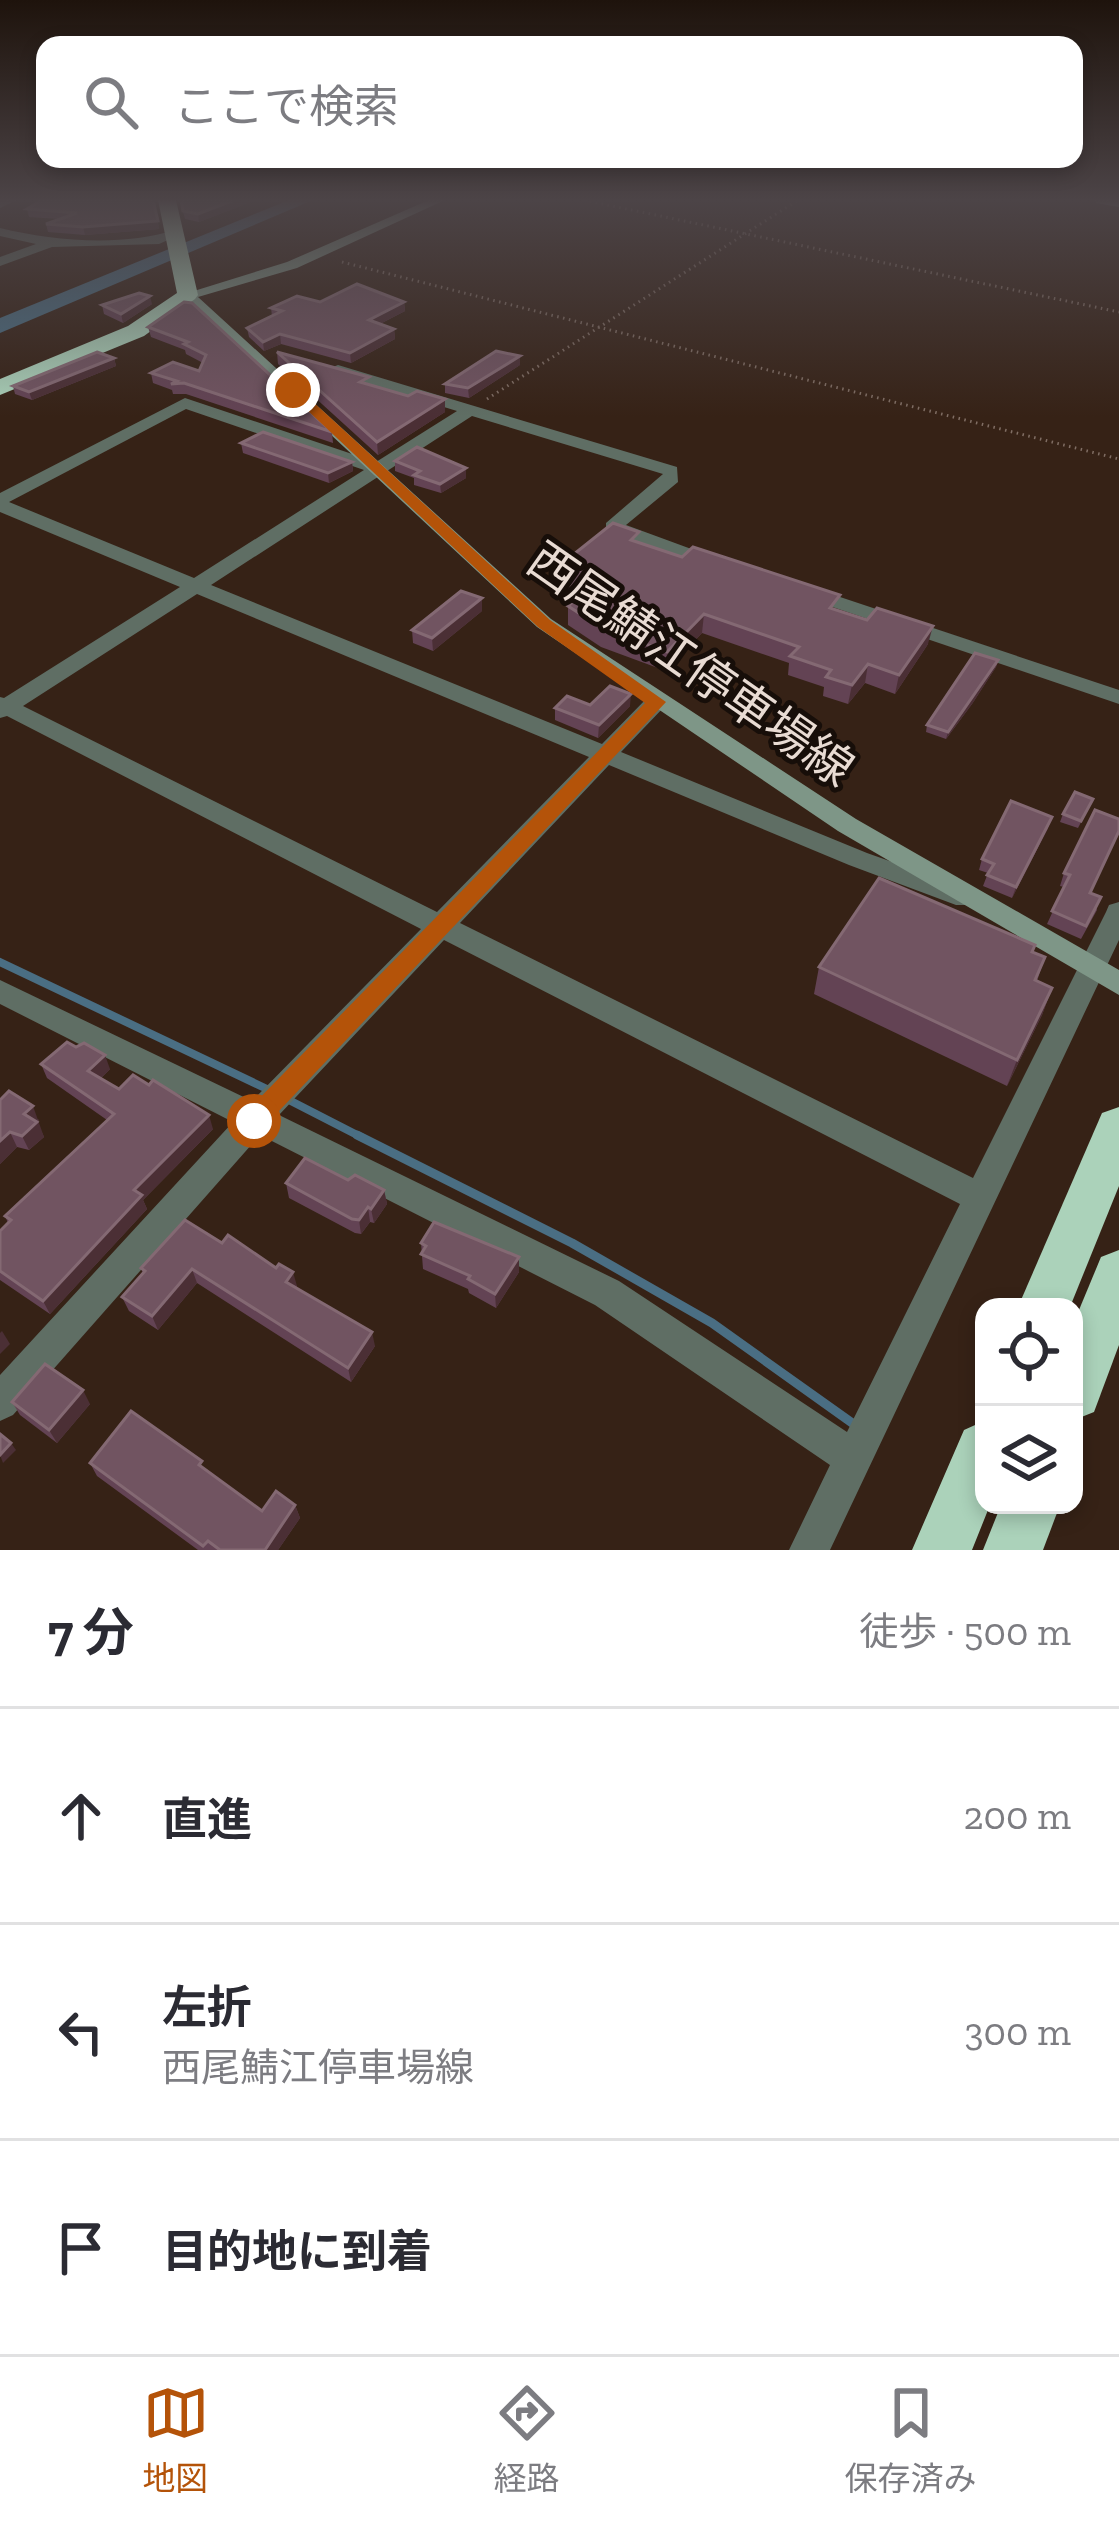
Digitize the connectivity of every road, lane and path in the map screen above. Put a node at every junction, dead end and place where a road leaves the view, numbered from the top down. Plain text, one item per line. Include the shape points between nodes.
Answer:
1 (183, 272) edge
2 (235, 272) edge
3 (385, 272) edge
4 (686, 272) edge
5 (929, 272) edge
6 (185, 283) junction
7 (1119, 312) edge
8 (600, 327) junction
9 (322, 365) edge
10 (0, 388) edge
11 (470, 410) junction
12 (1119, 459) edge
13 (379, 469) junction
14 (0, 503) edge
15 (745, 571) edge
16 (195, 586) junction
17 (789, 586) edge
18 (1119, 697) edge
19 (656, 702) junction
20 (2, 708) edge
21 (605, 756) junction
22 (1000, 911) junction
23 (1119, 912) edge
24 (443, 925) junction
25 (1091, 967) junction
26 (1119, 984) edge
27 (0, 992) edge
28 (254, 1121) junction
29 (1119, 1127) edge
30 (978, 1197) junction
31 (1119, 1274) edge
32 (1048, 1298) edge
33 (1083, 1368) edge
34 (0, 1402) edge
35 (854, 1459) junction
36 (975, 1471) edge
37 (1027, 1514) edge
38 (809, 1550) edge
39 (942, 1550) edge
40 (1013, 1550) edge

1 - 6 highway
2 - 6 main road
3 - 8 path
4 - 8 path
5 - 7 path
6 - 10 highway via 136,331
6 - 13 main road, 西尾鯖江停車場線 via 271,357
8 - 11 path
8 - 12 path
9 - 11 street
11 - 13 street
11 - 15 street via 671,471 613,527
13 - 14 street via 185,404
13 - 16 street
13 - 19 main road, 西尾鯖江停車場線 via 544,623
14 - 16 street
16 - 20 street
16 - 21 street
17 - 18 street
19 - 21 street
19 - 22 main road, 西尾鯖江停車場線
20 - 24 street
21 - 22 street
21 - 24 street
22 - 25 main road, 西尾鯖江停車場線
23 - 25 street
24 - 28 street
24 - 30 street
25 - 26 main road, 西尾鯖江停車場線
25 - 30 street
27 - 28 street
28 - 34 street
28 - 35 street via 607,1293
29 - 32 highway
30 - 35 street
31 - 33 highway
35 - 38 street
36 - 39 highway
37 - 40 highway

